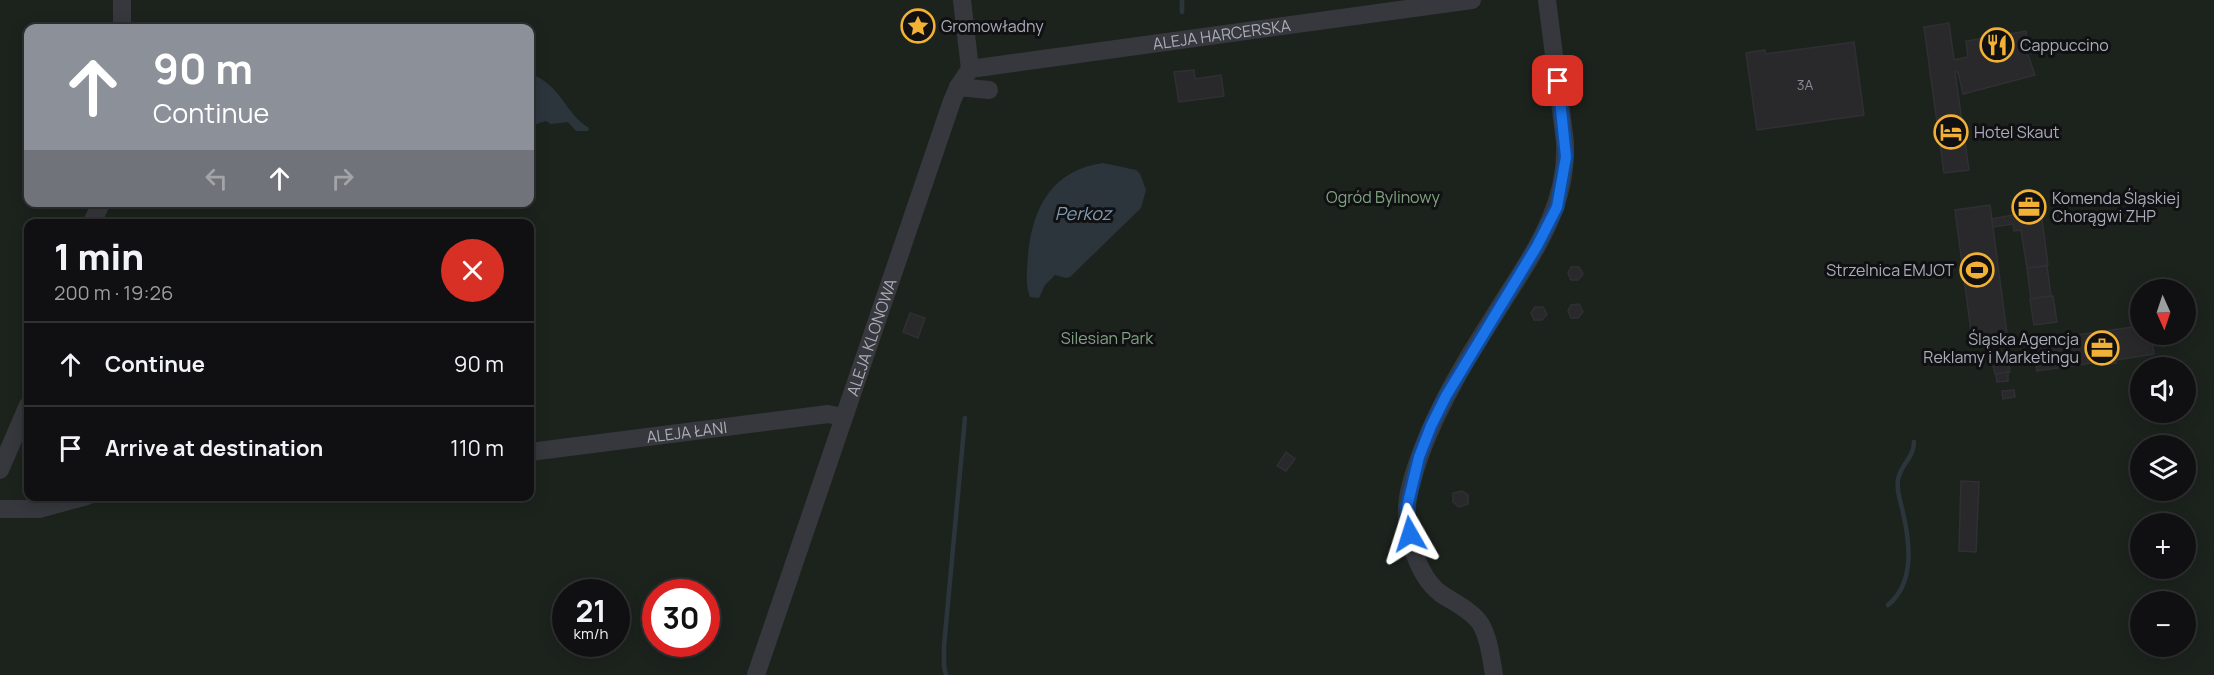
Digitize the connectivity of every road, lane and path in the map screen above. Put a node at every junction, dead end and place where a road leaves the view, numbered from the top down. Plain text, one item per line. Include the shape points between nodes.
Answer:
1 (122, 0) edge
2 (962, 0) edge
3 (1472, 0) edge
4 (1546, 0) edge
5 (122, 24) edge
6 (970, 69) junction
7 (958, 87) junction
8 (989, 90) dead end
9 (24, 414) edge
10 (843, 417) junction
11 (534, 451) edge
12 (0, 470) edge
13 (69, 501) edge
14 (0, 509) edge
15 (756, 675) edge
16 (1494, 675) edge

1 - 5 street
2 - 6 street
3 - 6 street, ALEJA HARCERSKA
4 - 16 street via 1566,157 1557,207 1446,396 1419,457 1407,507 1419,566 1439,592 1479,620
6 - 7 street, ALEJA KLONOWA
7 - 8 street
7 - 10 street, ALEJA KLONOWA
9 - 12 street
10 - 11 street, ALEJA ŁANI via 828,414
10 - 15 street, ALEJA KLONOWA
13 - 14 street via 39,509

